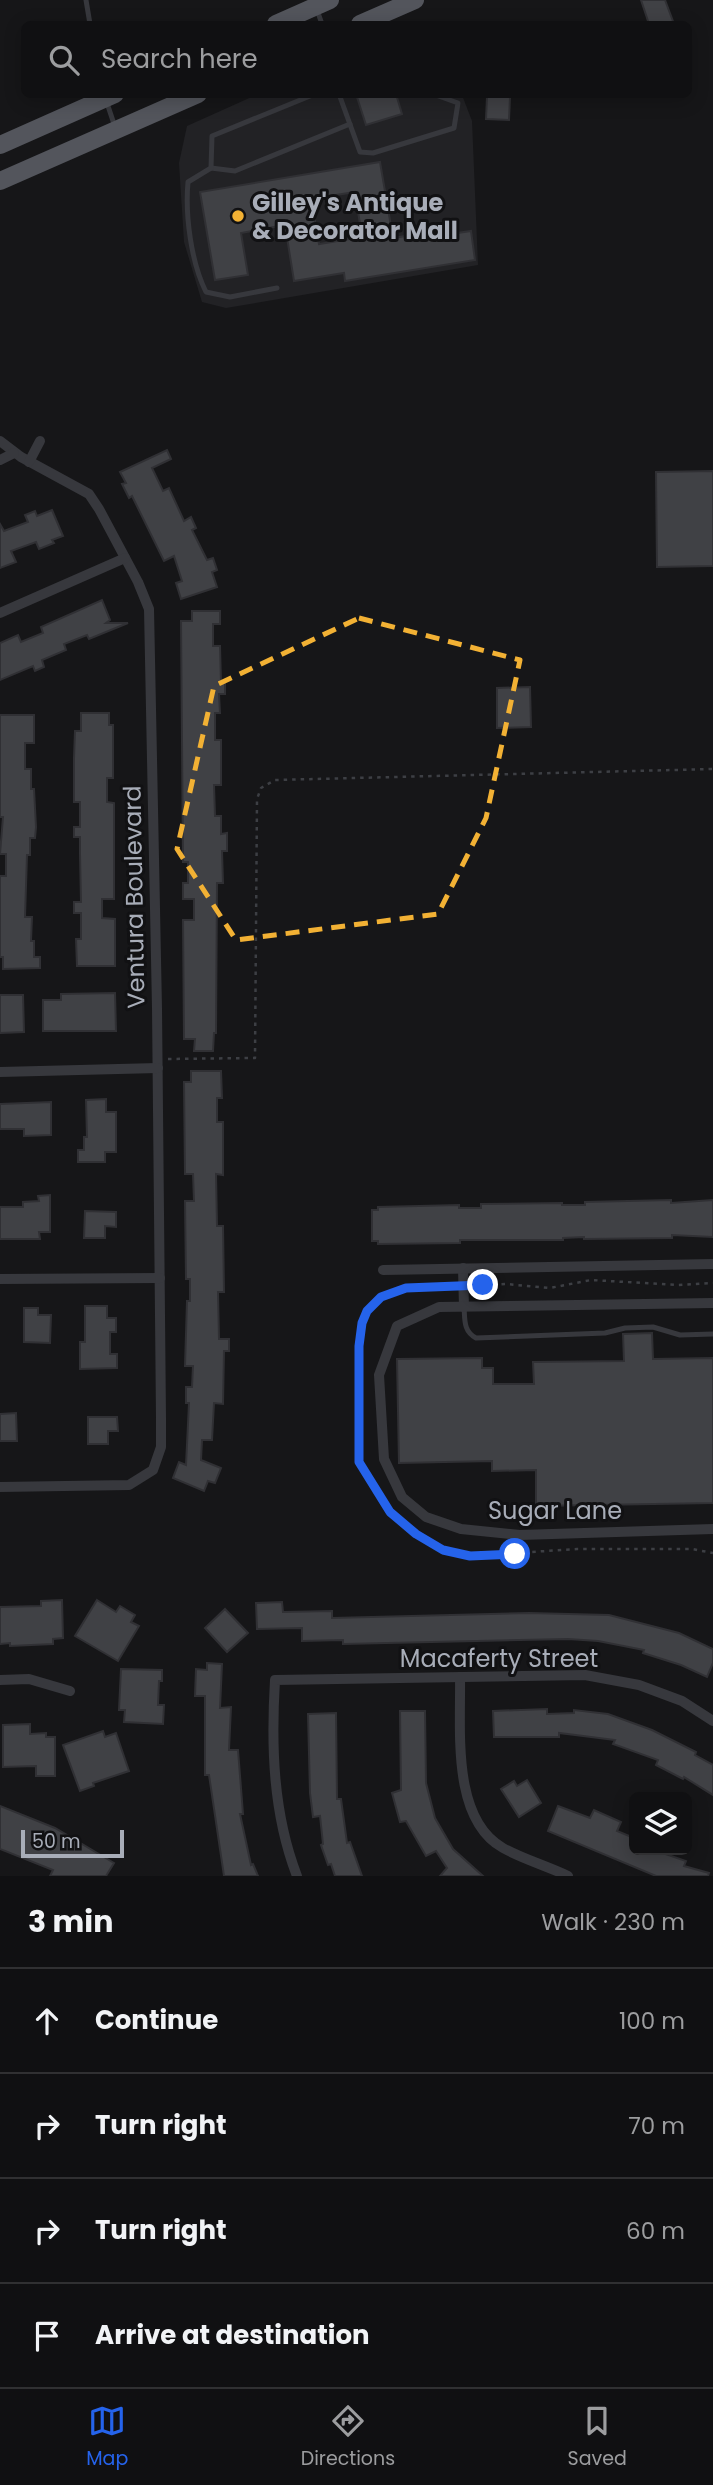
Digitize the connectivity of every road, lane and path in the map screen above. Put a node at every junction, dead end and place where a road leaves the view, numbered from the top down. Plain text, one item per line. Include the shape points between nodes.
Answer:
1 (86, 0) edge
2 (415, 0) edge
3 (323, 4) edge
4 (90, 21) edge
5 (283, 21) edge
6 (367, 21) edge
7 (104, 98) edge
8 (108, 98) edge
9 (189, 98) edge
10 (305, 98) edge
11 (340, 98) edge
12 (444, 98) edge
13 (349, 124) junction
14 (116, 130) junction
15 (0, 145) edge
16 (211, 168) junction
17 (0, 181) edge
18 (277, 288) dead end
19 (0, 440) edge
20 (40, 441) dead end
21 (14, 453) junction
22 (0, 460) edge
23 (29, 462) junction
24 (125, 558) junction
25 (0, 612) edge
26 (713, 769) edge
27 (158, 1064) junction
28 (0, 1072) edge
29 (713, 1264) edge
30 (463, 1268) junction
31 (383, 1270) dead end
32 (160, 1278) junction
33 (0, 1279) edge
34 (713, 1283) edge
35 (463, 1285) junction
36 (713, 1303) edge
37 (464, 1307) junction
38 (713, 1334) edge
39 (0, 1486) edge
40 (713, 1529) edge
41 (713, 1553) edge
42 (460, 1678) junction
43 (0, 1680) edge
44 (70, 1691) dead end
45 (713, 1721) edge
46 (297, 1876) edge
47 (568, 1876) edge

1 - 4 lane
2 - 6 main road
3 - 5 main road
7 - 15 main road
8 - 14 lane
9 - 14 main road
10 - 16 lane via 212,136
11 - 13 lane
12 - 13 lane via 458,103 454,128 373,153 360,152
13 - 16 lane via 235,171
14 - 17 main road
16 - 18 lane via 188,182 186,199 197,274 206,292 230,297
19 - 21 street, Ventura Boulevard
20 - 23 street
21 - 22 street
21 - 23 street, Ventura Boulevard
23 - 24 street, Ventura Boulevard via 89,494
24 - 25 street
24 - 27 street, Ventura Boulevard via 145,596 150,620
26 - 27 path via 275,780 261,788 257,799 255,1058
27 - 28 street
27 - 32 street, Ventura Boulevard
29 - 30 street
30 - 31 street
30 - 35 street
32 - 33 street
32 - 39 street, Ventura Boulevard via 160,1447 153,1470 130,1485
34 - 35 path via 592,1280 550,1288
35 - 37 street
35 - 41 path via 406,1288 381,1297 362,1323 359,1462 390,1512 443,1550 470,1556 577,1549
36 - 37 street, Sugar Lane
37 - 38 lane via 466,1328 475,1338 653,1327 680,1335
37 - 40 street, Sugar Lane via 439,1307 397,1326 379,1375 384,1460 402,1497 426,1517 461,1529 496,1533
42 - 45 street, Macaferty Street via 585,1675 639,1685 682,1701
42 - 46 street, Macaferty Street via 275,1679 274,1779 286,1847
42 - 47 street via 461,1775 477,1823 502,1847
43 - 44 street via 29,1679

